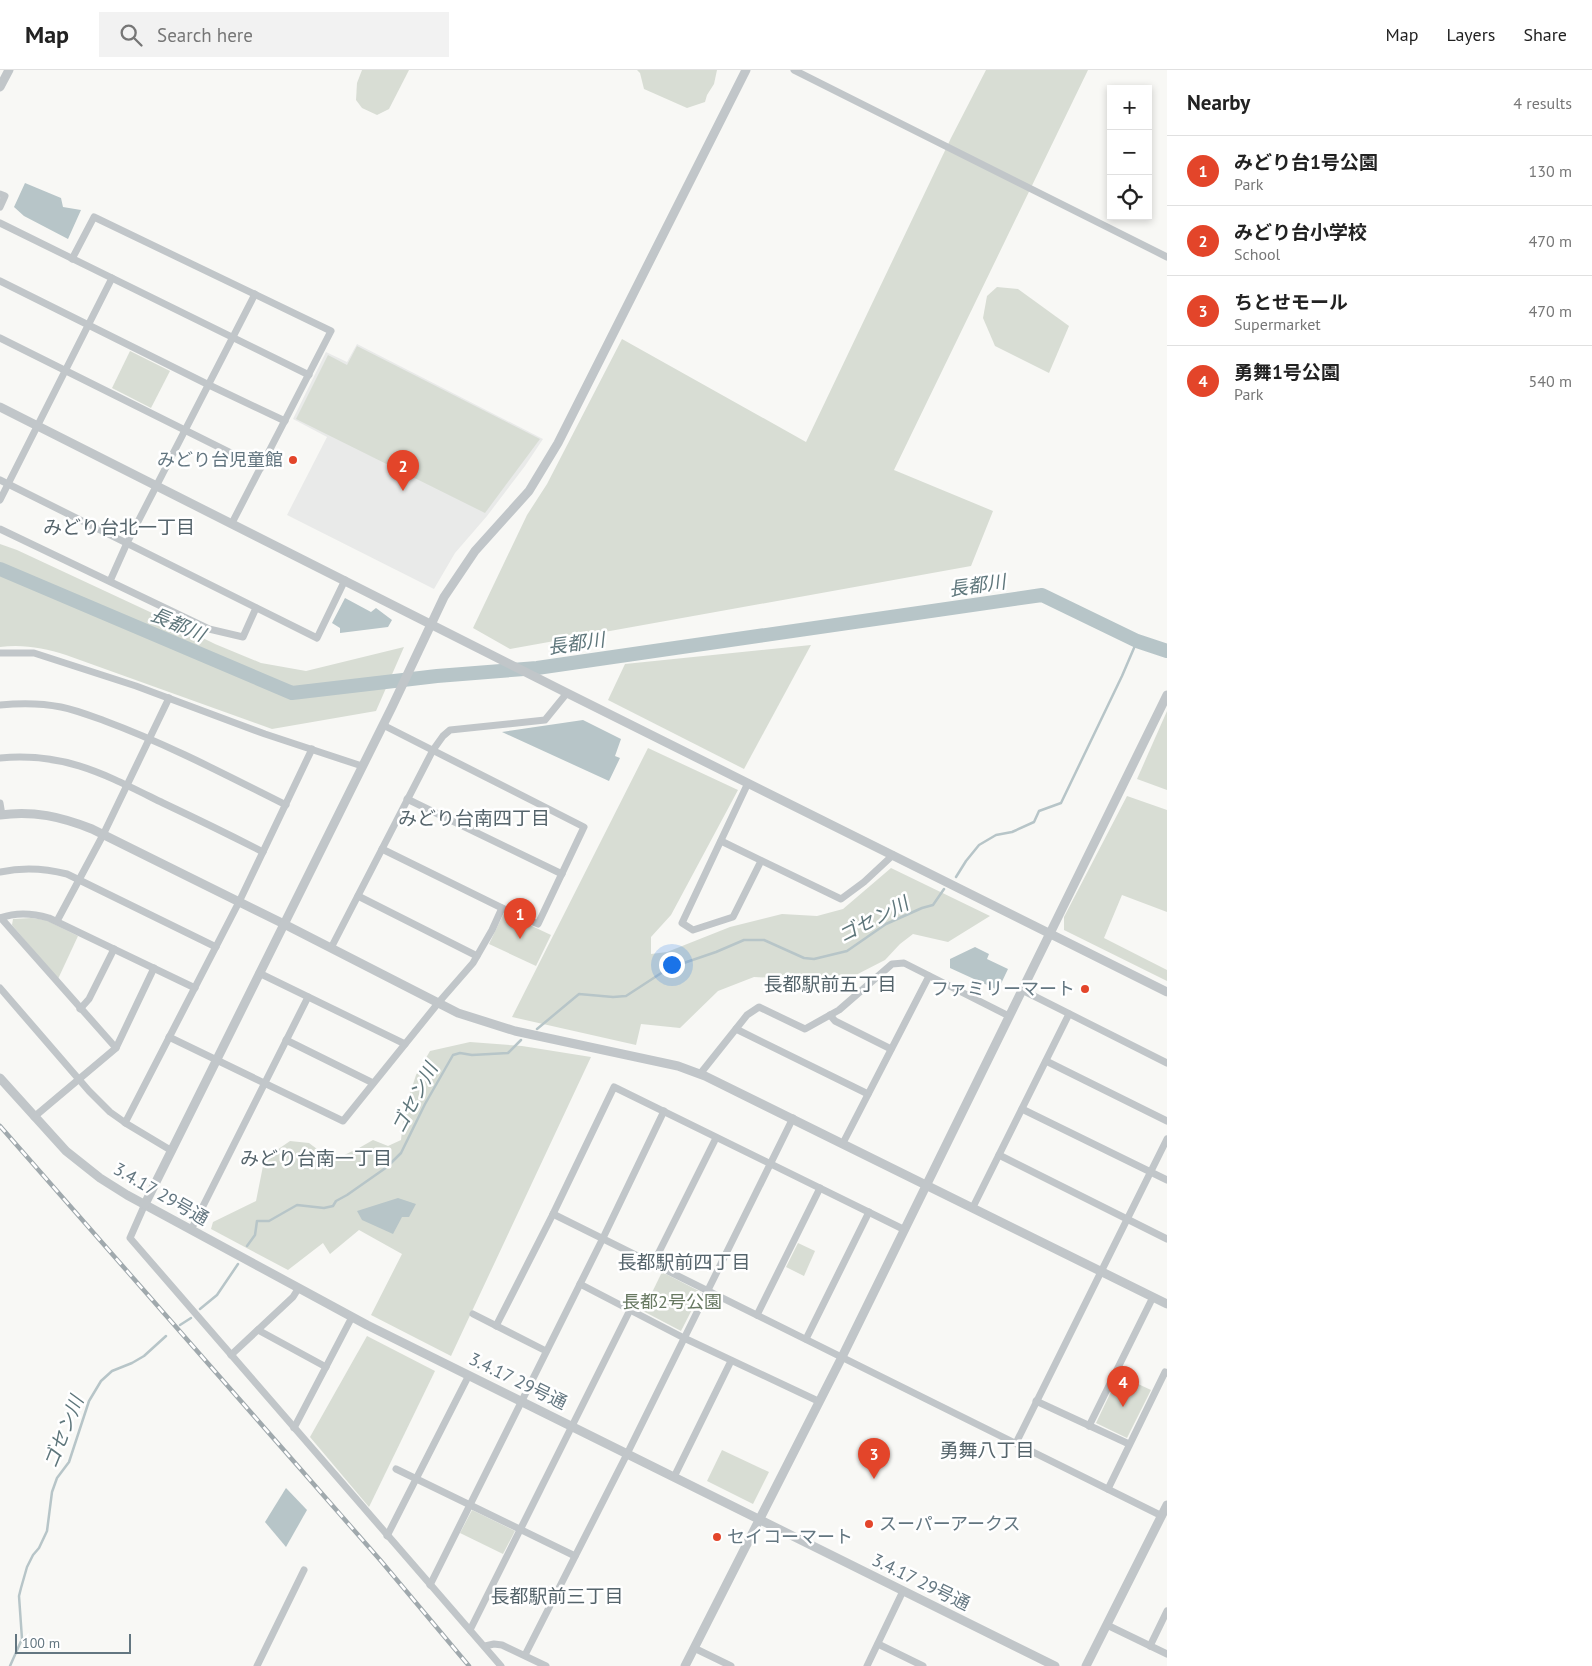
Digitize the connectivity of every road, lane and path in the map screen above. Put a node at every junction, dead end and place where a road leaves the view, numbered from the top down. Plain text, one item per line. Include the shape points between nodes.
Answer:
1 (9, 70) edge
2 (746, 70) edge
3 (794, 70) edge
4 (0, 87) edge
5 (0, 194) edge
6 (0, 207) edge
7 (0, 223) edge
8 (1167, 257) edge
9 (72, 258) junction
10 (112, 278) junction
11 (0, 281) edge
12 (255, 294) junction
13 (88, 325) junction
14 (0, 338) edge
15 (233, 338) junction
16 (65, 370) junction
17 (309, 375) junction
18 (208, 385) junction
19 (0, 407) edge
20 (285, 420) junction
21 (38, 425) junction
22 (186, 430) junction
23 (261, 468) junction
24 (0, 480) edge
25 (8, 484) junction
26 (157, 485) junction
27 (0, 500) edge
28 (232, 523) junction
29 (0, 529) edge
30 (127, 543) junction
31 (344, 580) junction
32 (110, 582) junction
33 (256, 608) junction
34 (430, 624) junction
35 (0, 653) edge
36 (567, 694) junction
37 (1167, 695) edge
38 (169, 698) junction
39 (0, 705) edge
40 (382, 725) junction
41 (150, 738) junction
42 (312, 750) junction
43 (433, 750) junction
44 (0, 758) edge
45 (362, 766) junction
46 (748, 783) junction
47 (127, 785) junction
48 (407, 800) junction
49 (0, 803) edge
50 (286, 804) junction
51 (1, 815) edge
52 (103, 835) junction
53 (721, 841) junction
54 (382, 849) junction
55 (263, 852) junction
56 (893, 854) junction
57 (761, 861) junction
58 (0, 872) edge
59 (562, 874) junction
60 (79, 880) junction
61 (358, 896) junction
62 (239, 902) junction
63 (502, 908) junction
64 (0, 918) edge
65 (57, 921) junction
66 (284, 924) junction
67 (1050, 934) junction
68 (216, 947) junction
69 (114, 948) junction
70 (331, 948) junction
71 (477, 956) junction
72 (154, 968) junction
73 (259, 973) junction
74 (929, 976) junction
75 (0, 988) edge
76 (195, 988) junction
77 (1022, 990) junction
78 (1167, 992) edge
79 (308, 997) junction
80 (439, 1002) junction
81 (80, 1009) junction
82 (1069, 1014) junction
83 (830, 1015) junction
84 (1009, 1016) junction
85 (736, 1029) junction
86 (169, 1037) junction
87 (286, 1040) junction
88 (405, 1044) junction
89 (116, 1048) junction
90 (891, 1049) junction
91 (216, 1060) junction
92 (1046, 1061) junction
93 (1167, 1063) edge
94 (700, 1074) junction
95 (0, 1078) edge
96 (79, 1079) junction
97 (265, 1083) junction
98 (374, 1083) junction
99 (868, 1094) junction
100 (1022, 1109) junction
101 (664, 1111) junction
102 (34, 1117) junction
103 (792, 1118) junction
104 (1167, 1121) edge
105 (125, 1123) junction
106 (716, 1138) junction
107 (1167, 1139) edge
108 (843, 1143) junction
109 (172, 1151) junction
110 (999, 1155) junction
111 (770, 1164) junction
112 (1150, 1172) junction
113 (1167, 1180) edge
114 (926, 1184) junction
115 (820, 1188) junction
116 (145, 1204) junction
117 (973, 1207) junction
118 (869, 1212) junction
119 (553, 1214) junction
120 (1127, 1219) junction
121 (904, 1229) junction
122 (192, 1230) junction
123 (603, 1238) junction
124 (1167, 1239) edge
125 (653, 1264) junction
126 (1100, 1271) junction
127 (580, 1284) junction
128 (298, 1289) junction
129 (707, 1291) junction
130 (1153, 1297) junction
131 (1167, 1304) edge
132 (630, 1310) junction
133 (473, 1314) dead end
134 (757, 1315) junction
135 (352, 1317) junction
136 (496, 1326) junction
137 (258, 1330) junction
138 (684, 1338) junction
139 (806, 1339) junction
140 (546, 1351) junction
141 (231, 1355) junction
142 (842, 1357) junction
143 (732, 1361) junction
144 (326, 1367) junction
145 (1167, 1372) edge
146 (469, 1375) junction
147 (521, 1401) junction
148 (818, 1401) junction
149 (1036, 1401) junction
150 (572, 1426) junction
151 (1089, 1426) junction
152 (294, 1428) junction
153 (1016, 1443) junction
154 (1130, 1444) junction
155 (627, 1454) junction
156 (396, 1469) dead end
157 (674, 1477) junction
158 (416, 1479) junction
159 (1108, 1489) junction
160 (470, 1504) junction
161 (1167, 1505) edge
162 (1162, 1516) junction
163 (759, 1519) junction
164 (520, 1529) junction
165 (387, 1536) junction
166 (575, 1556) junction
167 (304, 1570) dead end
168 (430, 1585) junction
169 (903, 1591) junction
170 (1167, 1611) edge
171 (1107, 1625) junction
172 (470, 1630) junction
173 (878, 1644) junction
174 (485, 1646) junction
175 (1150, 1646) junction
176 (694, 1648) junction
177 (1167, 1654) edge
178 (525, 1655) junction
179 (257, 1666) edge
180 (501, 1666) edge
181 (546, 1666) edge
182 (685, 1666) edge
183 (731, 1666) edge
184 (867, 1666) edge
185 (923, 1666) edge
186 (1055, 1666) edge
187 (1086, 1666) edge

1 - 4 street
2 - 34 street via 558,443 529,491 475,551
3 - 8 street
5 - 6 street via 5,196
7 - 9 street
9 - 10 street
9 - 12 street via 94,217
10 - 13 street
10 - 15 street
11 - 13 street
12 - 15 street
12 - 17 street via 331,331
13 - 16 street
13 - 18 street
14 - 16 street
15 - 17 street
15 - 18 street
16 - 21 street
16 - 22 street
17 - 20 street
18 - 20 street
18 - 22 street
19 - 21 street
20 - 23 street
21 - 25 street
21 - 26 street
22 - 23 street
22 - 26 street
23 - 28 street
24 - 25 street
25 - 27 street
25 - 30 street
26 - 28 street
26 - 30 street
28 - 31 street
29 - 32 street
30 - 32 street
30 - 33 street
31 - 33 street via 317,638
31 - 34 street
32 - 33 street via 209,629 243,637
34 - 36 street
34 - 40 street
35 - 38 street via 34,653
36 - 43 street via 545,720 450,730
36 - 46 street
37 - 67 street
38 - 41 street
38 - 42 street
39 - 41 street via 36,704 66,708
40 - 43 street
40 - 45 street
41 - 47 street
41 - 50 street
42 - 45 street
42 - 50 street
43 - 48 street
43 - 59 street via 584,827
44 - 47 street via 47,758 67,762
45 - 66 street
46 - 53 street
46 - 56 street
47 - 52 street
47 - 55 street
48 - 54 street
48 - 59 street
49 - 51 street
50 - 55 street
51 - 52 street via 48,816
52 - 60 street
52 - 62 street
53 - 57 street
53 - 57 street via 682,923 693,930 733,917
54 - 61 street
54 - 63 street
55 - 62 street
56 - 57 street via 841,899
56 - 67 street
58 - 60 street via 32,868 52,870
59 - 63 street via 538,924
60 - 65 street
60 - 68 street
61 - 70 street
61 - 71 street
62 - 66 street
62 - 68 street
63 - 71 street
64 - 65 street via 32,914
64 - 81 street
65 - 69 street
66 - 70 street
66 - 73 street
67 - 77 street
67 - 78 street
68 - 76 street
69 - 72 street
69 - 81 street via 89,999
70 - 80 street
71 - 80 street
72 - 76 street
72 - 89 street
73 - 79 street
73 - 91 street
74 - 83 street via 904,963 892,964
74 - 84 street
74 - 90 street
75 - 96 street
76 - 86 street
77 - 82 street
77 - 84 street
79 - 87 street
79 - 88 street
80 - 88 street
80 - 94 street via 458,1013 515,1031 678,1066
81 - 89 street
82 - 92 street
82 - 93 street
83 - 85 street via 804,1029 759,1007 747,1015
83 - 90 street via 835,1021
84 - 114 street
85 - 94 street
85 - 99 street
86 - 91 street
86 - 105 street
87 - 97 street
87 - 98 street
88 - 98 street
89 - 96 street
90 - 99 street
91 - 97 street
91 - 109 street
92 - 100 street
92 - 104 street
94 - 103 street
95 - 102 street, 3.4.17 29号通
96 - 102 street
96 - 105 street
97 - 98 street via 342,1121
97 - 122 street
99 - 108 street
100 - 110 street
100 - 112 street
101 - 106 street
101 - 119 street via 614,1087
101 - 123 street
102 - 116 street, 3.4.17 29号通 via 54,1140 89,1170
103 - 108 street
103 - 111 street
105 - 109 street
106 - 111 street
106 - 125 street
107 - 112 street
108 - 114 street
109 - 116 street
110 - 117 street
110 - 120 street
111 - 115 street
111 - 129 street
112 - 113 street
112 - 120 street
114 - 117 street
114 - 121 street
115 - 118 street
115 - 134 street
116 - 122 street, 3.4.17 29号通
116 - 141 street via 130,1238
117 - 126 street
118 - 121 street
118 - 139 street
119 - 123 street
119 - 136 street
120 - 124 street
120 - 126 street
121 - 142 street
122 - 128 street, 3.4.17 29号通
123 - 125 street
123 - 127 street
125 - 129 street
126 - 130 street
126 - 149 street
127 - 132 street
127 - 140 street
128 - 135 street, 3.4.17 29号通
128 - 137 street
129 - 134 street
129 - 138 street
130 - 131 street
130 - 151 street
132 - 138 street
132 - 150 street
133 - 136 street
134 - 139 street
135 - 144 street
135 - 146 street, 3.4.17 29号通
136 - 140 street
137 - 141 street
137 - 144 street
138 - 143 street
138 - 155 street
139 - 142 street
140 - 147 street
141 - 152 street
142 - 148 street
142 - 153 street
143 - 148 street
143 - 157 street
144 - 152 street
145 - 154 street via 1164,1372
146 - 147 street, 3.4.17 29号通
146 - 158 street
147 - 150 street, 3.4.17 29号通
147 - 160 street
148 - 163 street
149 - 151 street
149 - 153 street
150 - 155 street, 3.4.17 29号通
150 - 164 street
151 - 154 street
152 - 165 street
153 - 159 street
154 - 159 street
155 - 157 street, 3.4.17 29号通
155 - 166 street
156 - 158 street
157 - 163 street, 3.4.17 29号通
158 - 160 street
158 - 165 street
159 - 162 street
160 - 164 street
160 - 168 street
161 - 162 street
162 - 171 street
163 - 169 street, 3.4.17 29号通
163 - 176 street
164 - 166 street
164 - 172 street
165 - 168 street
166 - 178 street
167 - 179 street
168 - 172 street
169 - 173 street
169 - 186 street, 3.4.17 29号通
170 - 175 street
171 - 175 street
171 - 187 street
172 - 174 street
173 - 184 street
173 - 185 street
174 - 178 street via 502,1645
174 - 180 street
175 - 177 street
176 - 182 street
176 - 183 street
178 - 181 street

